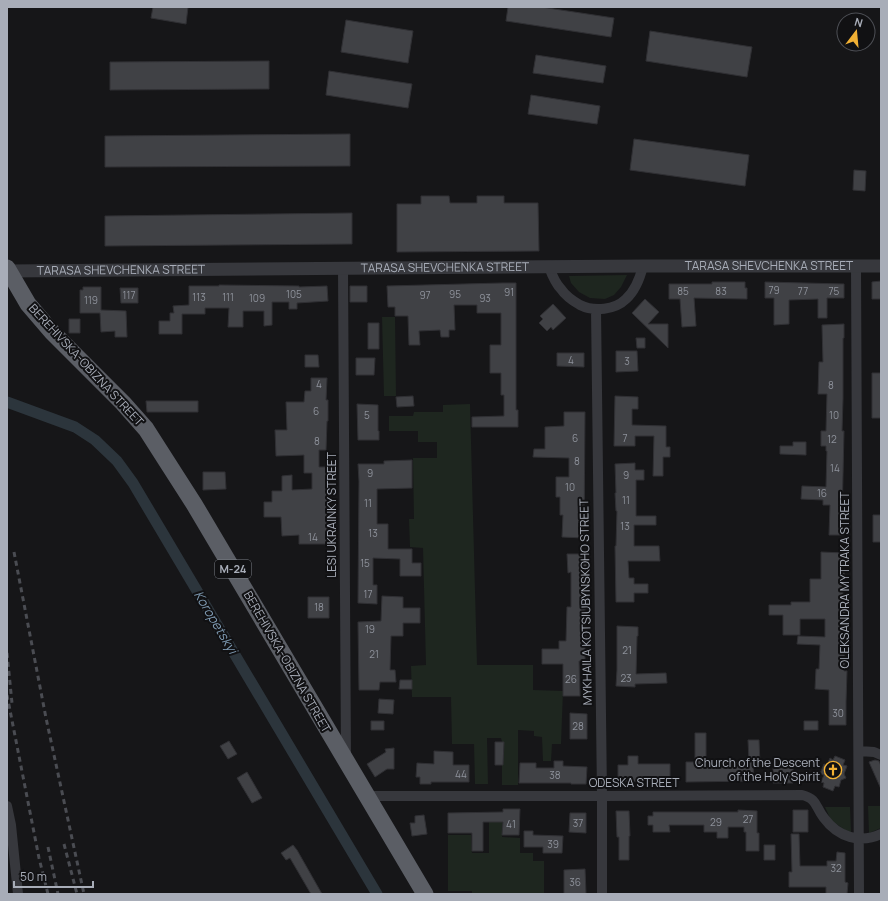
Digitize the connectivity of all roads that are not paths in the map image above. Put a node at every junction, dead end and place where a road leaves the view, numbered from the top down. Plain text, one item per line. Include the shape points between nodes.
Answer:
1 (643, 266) junction
2 (856, 266) junction
3 (881, 266) edge
4 (549, 267) junction
5 (343, 269) junction
6 (7, 270) edge
7 (596, 309) junction
8 (859, 751) junction
9 (881, 755) edge
10 (346, 761) junction
11 (368, 796) junction
12 (602, 796) junction
13 (7, 806) edge
14 (881, 834) edge
15 (859, 839) junction
16 (18, 894) edge
17 (425, 894) edge
18 (602, 894) edge
19 (859, 894) edge

1 - 2 street, TARASA SHEVCHENKA STREET
1 - 4 street, TARASA SHEVCHENKA STREET
1 - 7 street via 635,289 626,299 618,305
2 - 3 street, TARASA SHEVCHENKA STREET
2 - 8 street, OLEKSANDRA MYTRAKA STREET
4 - 5 street, TARASA SHEVCHENKA STREET
4 - 7 street via 560,289 570,298 580,305
5 - 6 street, TARASA SHEVCHENKA STREET
5 - 10 street, LESI UKRAINKY STREET
6 - 10 highway, BEREHIVSKA-OBIZNA STREET / М-24 via 28,304 52,332 146,429 194,504
7 - 12 street, MYKHAILA KOTSIUBYNSKOHO STREET
8 - 9 street
8 - 15 street, OLEKSANDRA MYTRAKA STREET
10 - 11 highway, BEREHIVSKA-OBIZNA STREET / М-24
11 - 12 street, ODESKA STREET
11 - 17 highway, BEREHIVSKA-OBIZNA STREET / М-24
12 - 15 street, ODESKA STREET via 802,795 812,799 828,824 838,832
12 - 18 street, MYKHAILA KOTSIUBYNSKOHO STREET
13 - 16 street
14 - 15 street, ODESKA STREET via 873,838
15 - 19 street, OLEKSANDRA MYTRAKA STREET

